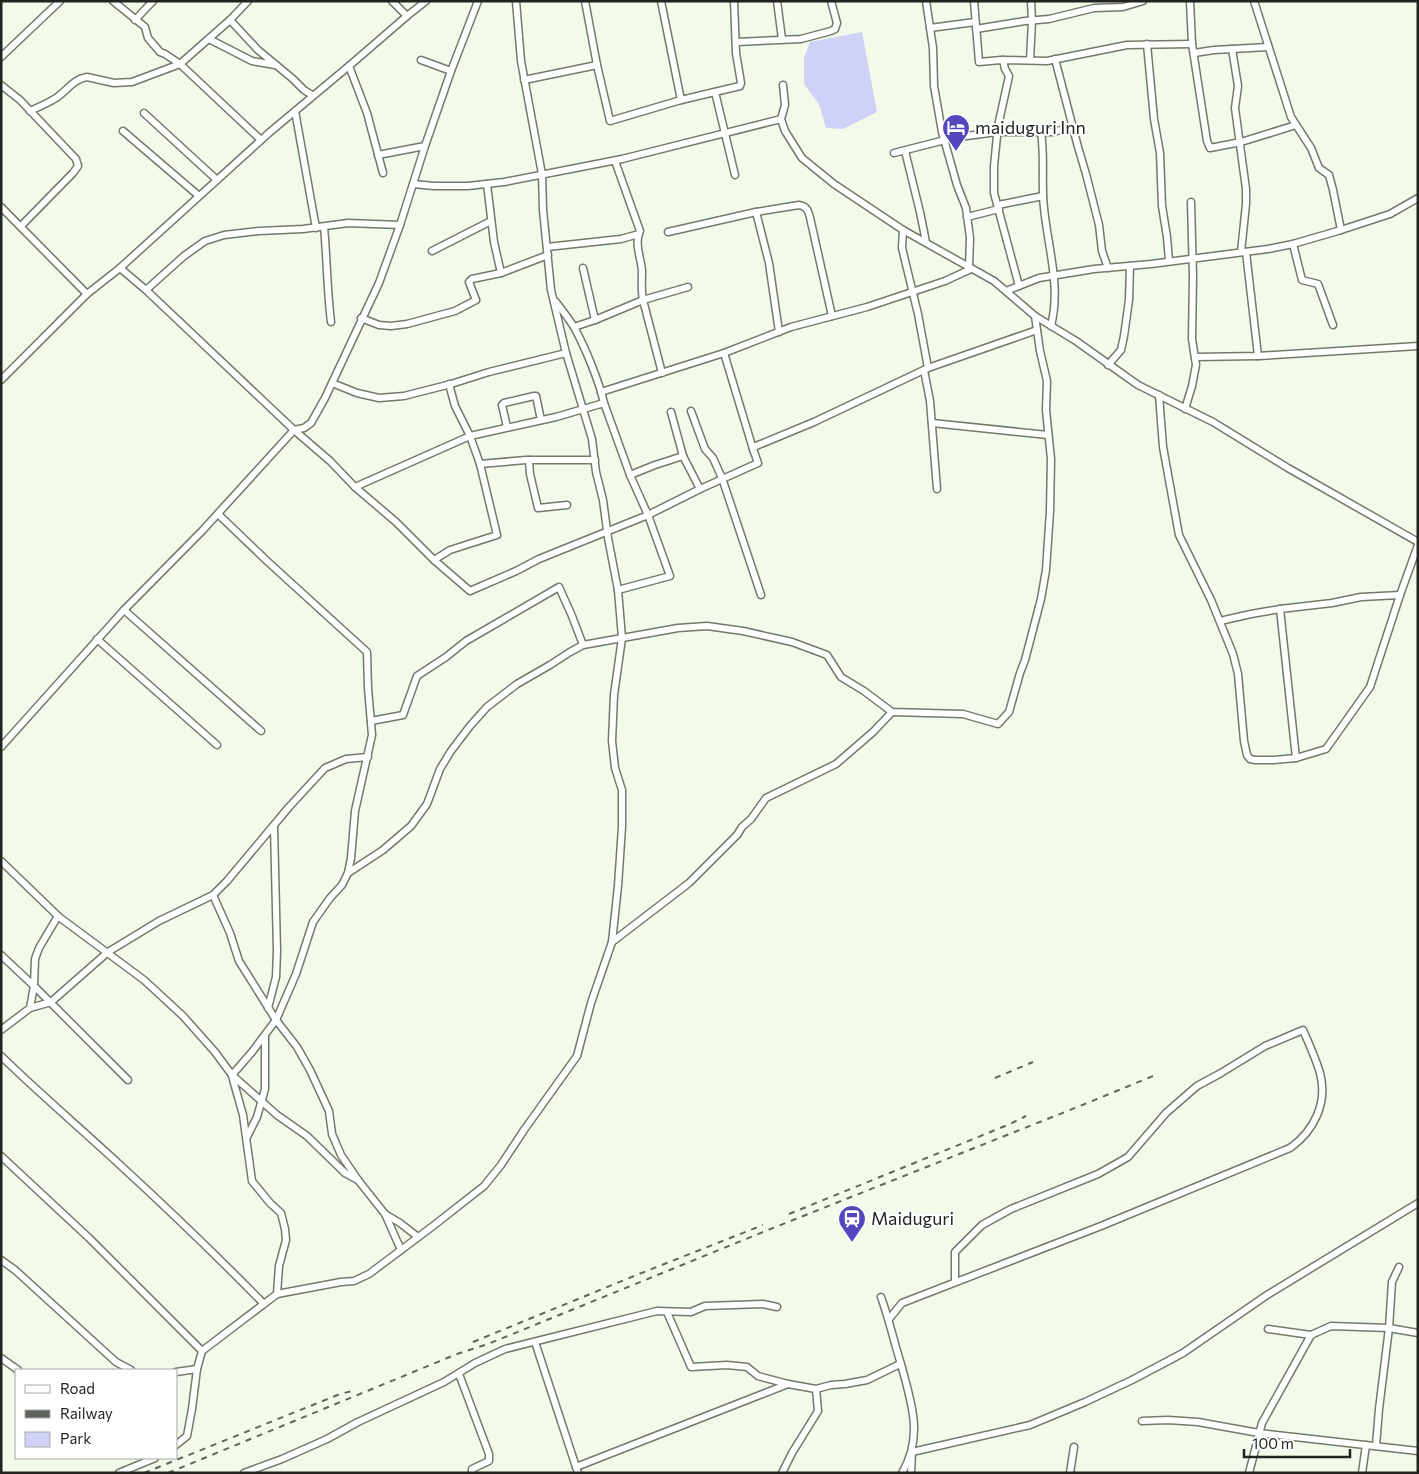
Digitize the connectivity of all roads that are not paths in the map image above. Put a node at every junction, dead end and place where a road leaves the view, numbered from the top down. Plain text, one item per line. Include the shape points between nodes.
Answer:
1 (60, 1) edge
2 (114, 1) edge
3 (153, 1) edge
4 (248, 1) edge
5 (392, 1) edge
6 (426, 1) edge
7 (478, 1) edge
8 (516, 1) edge
9 (585, 1) edge
10 (661, 1) edge
11 (734, 1) edge
12 (777, 1) edge
13 (831, 1) edge
14 (926, 1) edge
15 (974, 1) edge
16 (1031, 1) edge
17 (1143, 1) edge
18 (1190, 1) edge
19 (1254, 1) edge
20 (407, 16) junction
21 (134, 20) junction
22 (230, 20) junction
23 (1032, 21) junction
24 (976, 26) junction
25 (930, 28) junction
26 (209, 38) junction
27 (782, 39) junction
28 (736, 42) junction
29 (1147, 44) junction
30 (1192, 44) junction
31 (1268, 47) junction
32 (1232, 49) junction
33 (1194, 53) junction
34 (1, 57) edge
35 (1055, 59) junction
36 (421, 60) dead end
37 (1003, 60) junction
38 (1030, 60) junction
39 (180, 64) junction
40 (597, 65) junction
41 (276, 66) junction
42 (349, 66) junction
43 (451, 71) junction
44 (524, 80) junction
45 (1, 84) edge
46 (783, 85) dead end
47 (715, 92) junction
48 (312, 95) junction
49 (681, 100) junction
50 (30, 111) junction
51 (295, 111) junction
52 (144, 112) dead end
53 (781, 119) junction
54 (1296, 125) junction
55 (1073, 127) junction
56 (123, 130) dead end
57 (997, 132) junction
58 (1041, 132) junction
59 (725, 133) junction
60 (261, 140) junction
61 (945, 140) junction
62 (1241, 142) junction
63 (425, 146) junction
64 (905, 151) junction
65 (894, 154) dead end
66 (378, 155) junction
67 (615, 160) junction
68 (384, 173) dead end
69 (542, 174) junction
70 (734, 175) dead end
71 (217, 180) junction
72 (413, 184) junction
73 (488, 184) junction
74 (199, 196) junction
75 (1043, 196) junction
76 (1418, 198) edge
77 (1191, 202) dead end
78 (1, 207) edge
79 (998, 207) junction
80 (756, 212) junction
81 (967, 217) junction
82 (491, 221) junction
83 (400, 224) junction
84 (21, 226) junction
85 (324, 226) junction
86 (316, 228) junction
87 (903, 230) junction
88 (1341, 230) junction
89 (668, 232) dead end
90 (639, 234) junction
91 (926, 242) junction
92 (1293, 244) junction
93 (547, 247) junction
94 (432, 251) dead end
95 (1244, 252) junction
96 (548, 255) junction
97 (1192, 259) junction
98 (1169, 262) junction
99 (1130, 266) junction
100 (120, 268) junction
101 (583, 268) dead end
102 (970, 268) junction
103 (1108, 268) junction
104 (501, 273) junction
105 (1055, 275) junction
106 (1019, 286) junction
107 (688, 287) dead end
108 (146, 290) junction
109 (1006, 291) junction
110 (912, 292) junction
111 (87, 294) junction
112 (553, 299) junction
113 (643, 300) junction
114 (832, 316) junction
115 (1035, 316) junction
116 (361, 318) junction
117 (595, 320) junction
118 (331, 322) dead end
119 (1333, 325) dead end
120 (1051, 326) junction
121 (574, 327) junction
122 (1037, 330) junction
123 (779, 332) junction
124 (1418, 346) edge
125 (566, 353) junction
126 (724, 353) junction
127 (1258, 356) junction
128 (1195, 357) junction
129 (1108, 365) junction
130 (926, 369) junction
131 (662, 373) junction
132 (1, 380) edge
133 (332, 382) junction
134 (448, 384) junction
135 (601, 392) junction
136 (1159, 395) junction
137 (604, 403) junction
138 (1185, 408) junction
139 (584, 409) junction
140 (691, 411) dead end
141 (671, 412) dead end
142 (541, 420) junction
143 (932, 423) junction
144 (507, 427) junction
145 (294, 430) junction
146 (1048, 435) junction
147 (470, 436) junction
148 (753, 449) junction
149 (683, 456) junction
150 (529, 460) junction
151 (595, 460) junction
152 (480, 464) junction
153 (630, 475) junction
154 (722, 478) junction
155 (355, 487) junction
156 (700, 488) junction
157 (937, 489) dead end
158 (567, 505) dead end
159 (218, 514) junction
160 (648, 515) junction
161 (607, 530) junction
162 (1418, 544) edge
163 (434, 560) junction
164 (618, 590) junction
165 (761, 594) dead end
166 (1400, 595) junction
167 (1280, 609) junction
168 (124, 610) junction
169 (1220, 621) junction
170 (622, 638) junction
171 (97, 640) junction
172 (583, 645) junction
173 (892, 712) junction
174 (371, 721) junction
175 (261, 731) dead end
176 (217, 745) dead end
177 (1, 747) edge
178 (368, 757) junction
179 (1296, 758) junction
180 (274, 827) junction
181 (1, 862) edge
182 (348, 873) junction
183 (213, 895) junction
184 (58, 916) junction
185 (612, 942) junction
186 (108, 952) junction
187 (1, 955) edge
188 (34, 986) junction
189 (51, 1002) junction
190 (30, 1008) junction
191 (268, 1008) junction
192 (276, 1020) junction
193 (1, 1030) edge
194 (265, 1035) junction
195 (1, 1056) edge
196 (232, 1075) junction
197 (128, 1080) dead end
198 (262, 1100) junction
199 (247, 1137) junction
200 (1, 1156) edge
201 (358, 1180) junction
202 (1418, 1203) edge
203 (386, 1214) junction
204 (418, 1238) junction
205 (401, 1250) junction
206 (1, 1260) edge
207 (1400, 1267) dead end
208 (955, 1282) junction
209 (276, 1294) junction
210 (881, 1297) dead end
211 (264, 1303) junction
212 (777, 1307) dead end
213 (667, 1312) junction
214 (888, 1319) junction
215 (1388, 1328) junction
216 (1268, 1329) dead end
217 (1418, 1333) edge
218 (1311, 1335) junction
219 (535, 1342) junction
220 (202, 1351) junction
221 (1, 1358) edge
222 (900, 1364) junction
223 (197, 1368) junction
224 (17, 1369) edge
225 (128, 1369) edge
226 (178, 1372) edge
227 (459, 1374) junction
228 (788, 1384) junction
229 (816, 1389) junction
230 (1142, 1421) dead end
231 (1259, 1433) junction
232 (178, 1444) edge
233 (1366, 1445) junction
234 (1074, 1446) dead end
235 (1376, 1446) junction
236 (1418, 1451) edge
237 (912, 1452) junction
238 (153, 1459) edge
239 (577, 1470) edge
240 (118, 1473) edge
241 (244, 1473) edge
242 (472, 1473) edge
243 (782, 1473) edge
244 (902, 1473) edge
245 (911, 1473) edge
246 (1070, 1473) edge
247 (1249, 1473) edge
248 (1362, 1473) edge

1 - 34 street
2 - 21 street
3 - 21 street
4 - 22 street
5 - 20 street
6 - 20 street
7 - 43 street
8 - 44 street
9 - 40 street
10 - 49 street
11 - 28 street
12 - 27 street
13 - 27 street via 837,23 835,29 801,39
14 - 25 street
15 - 24 street
16 - 23 street
17 - 23 street
18 - 30 street
19 - 31 street
20 - 42 street
21 - 39 street via 145,27 148,38 160,52
22 - 26 street
22 - 41 street
23 - 24 street
23 - 38 street
24 - 25 street
24 - 37 street via 978,62
25 - 61 street via 934,86
26 - 39 street
26 - 41 street via 252,61
27 - 28 street
28 - 47 street via 740,85
29 - 30 street
29 - 35 street
29 - 98 street
30 - 33 street
31 - 32 street
31 - 54 street
32 - 33 street
32 - 62 street
33 - 62 street via 1210,148
35 - 38 street
35 - 55 street
36 - 43 street
37 - 38 street
37 - 57 street via 1009,76
39 - 50 street via 132,82 82,78 58,97
39 - 60 street
40 - 44 street
40 - 49 street via 610,121
41 - 48 street
42 - 48 street
42 - 66 street via 367,113
43 - 63 street
44 - 69 street
45 - 50 street
46 - 53 street via 785,106
47 - 49 street
47 - 59 street
48 - 51 street
50 - 84 street via 76,159 78,166
51 - 60 street
51 - 86 street
52 - 71 street
53 - 59 street
53 - 87 street via 802,158 834,184
54 - 62 street
54 - 88 street via 1319,168 1329,175
55 - 58 street
55 - 103 street
56 - 74 street
57 - 58 street
57 - 61 street
57 - 79 street via 994,192
58 - 75 street
59 - 67 street
59 - 70 street
60 - 71 street
61 - 64 street
61 - 81 street
62 - 95 street via 1246,204
63 - 66 street
63 - 72 street
64 - 65 street
64 - 91 street
66 - 68 street
67 - 69 street
67 - 90 street via 637,219
69 - 73 street
69 - 93 street
71 - 74 street
72 - 73 street
72 - 83 street
73 - 82 street
74 - 100 street
75 - 79 street
75 - 105 street
76 - 88 street via 1390,214
77 - 97 street
78 - 84 street
79 - 81 street
79 - 106 street
80 - 89 street
80 - 114 street via 799,205 808,209
80 - 123 street via 769,263
81 - 102 street
82 - 94 street
82 - 104 street
83 - 85 street
83 - 116 street via 379,283
84 - 111 street
85 - 86 street
85 - 118 street
86 - 108 street via 224,235 205,241
87 - 91 street
87 - 110 street via 902,248
88 - 92 street
90 - 93 street
90 - 113 street
91 - 102 street
92 - 95 street
92 - 119 street via 1302,280 1318,284
93 - 96 street
95 - 97 street
95 - 127 street
96 - 104 street
96 - 112 street
97 - 98 street
97 - 128 street
98 - 99 street
99 - 103 street
99 - 129 street via 1129,300 1121,350
100 - 108 street
100 - 111 street
101 - 117 street
102 - 109 street
102 - 110 street via 945,282
103 - 105 street
104 - 116 street via 472,280 476,300 456,311 391,326
105 - 106 street
105 - 120 street
106 - 109 street
107 - 113 street
108 - 145 street
109 - 115 street
110 - 114 street
110 - 130 street
111 - 132 street
112 - 121 street
112 - 125 street
113 - 117 street
113 - 131 street
114 - 123 street
115 - 120 street
115 - 122 street
116 - 133 street
117 - 121 street
120 - 129 street
121 - 135 street
122 - 130 street
122 - 146 street via 1047,381
123 - 126 street
124 - 127 street
125 - 134 street
125 - 139 street
126 - 131 street
126 - 148 street
127 - 128 street
128 - 138 street via 1192,386
129 - 136 street
130 - 143 street
130 - 148 street
131 - 135 street
133 - 134 street via 379,398 404,396
133 - 145 street via 311,423
134 - 147 street via 457,412
135 - 137 street
136 - 138 street
136 - 169 street via 1162,447 1179,535
137 - 139 street
137 - 153 street
138 - 162 street
139 - 142 street
139 - 151 street
140 - 154 street via 705,449
141 - 149 street
142 - 144 street
142 - 144 street via 534,396 502,405
143 - 146 street
143 - 157 street
144 - 147 street
145 - 155 street
145 - 159 street
146 - 173 street via 1051,460 1046,570 1009,712 998,724 962,714
147 - 152 street
147 - 155 street
148 - 154 street via 758,463
149 - 153 street
149 - 156 street
150 - 151 street
150 - 152 street
150 - 158 street via 538,508
151 - 161 street
152 - 163 street via 497,535 450,550
153 - 160 street
154 - 156 street
154 - 165 street
155 - 163 street
156 - 160 street
159 - 168 street
159 - 174 street via 367,652
160 - 161 street
160 - 164 street via 670,576
161 - 163 street via 470,591
161 - 164 street
162 - 166 street
164 - 170 street
166 - 167 street via 1361,597
166 - 179 street via 1370,687 1326,749
167 - 169 street
167 - 179 street
168 - 171 street
168 - 175 street
169 - 179 street via 1238,674 1247,755 1255,760
170 - 172 street
170 - 173 street via 707,626 792,642 827,654 841,677
170 - 185 street via 612,741 614,768 622,790 621,844
171 - 176 street
171 - 177 street
172 - 174 street via 559,587 466,642 417,676 403,715
172 - 182 street via 517,684 487,707 440,769 427,804 411,826
173 - 185 street via 836,764 766,798 737,835 689,883
174 - 178 street
178 - 180 street via 346,759 325,768
178 - 182 street via 355,810
180 - 183 street
180 - 191 street via 278,951 276,977
181 - 184 street
182 - 192 street via 313,922
183 - 186 street via 159,921
183 - 191 street via 239,961
184 - 186 street
184 - 188 street via 35,959
185 - 204 street via 577,1056 484,1186
186 - 189 street
186 - 196 street via 183,1016
187 - 188 street
188 - 189 street
188 - 190 street
189 - 190 street
189 - 197 street
190 - 193 street
191 - 192 street
192 - 194 street
192 - 201 street via 310,1070 329,1111 334,1141
194 - 196 street
194 - 198 street via 266,1088
195 - 211 street
196 - 198 street
196 - 199 street
198 - 199 street
198 - 201 street via 307,1136 345,1173
199 - 209 street via 252,1181 280,1213 285,1228 286,1240
200 - 220 street
201 - 203 street
202 - 237 street via 1267,1295 1183,1353 1132,1380 1030,1425
203 - 204 street
203 - 205 street
204 - 205 street
205 - 209 street via 354,1281
206 - 225 street via 116,1362
207 - 215 street via 1392,1282
208 - 208 street via 955,1252 982,1225 1011,1209 1098,1174 1128,1157 1166,1113 1197,1086 1265,1046 1303,1030 1320,1075 1322,1091 1315,1121 1296,1144 1101,1226
208 - 214 street via 902,1303
209 - 211 street
210 - 214 street
211 - 220 street
212 - 213 street via 762,1304 705,1306 691,1312
213 - 219 street via 657,1310
213 - 228 street via 691,1367 747,1367 758,1376
214 - 222 street
215 - 217 street
215 - 218 street via 1331,1326
215 - 235 street
216 - 218 street
218 - 231 street
219 - 227 street via 505,1349
219 - 239 street
220 - 223 street
221 - 224 street
222 - 229 street via 867,1380
222 - 237 street via 914,1412
223 - 226 street
223 - 232 street via 189,1428
227 - 241 street via 328,1439
227 - 242 street via 489,1454 489,1461
228 - 229 street
228 - 239 street
229 - 243 street via 818,1411
230 - 231 street via 1198,1422
231 - 233 street
231 - 247 street
233 - 235 street
233 - 248 street
234 - 246 street
235 - 236 street
237 - 244 street
237 - 245 street
238 - 240 street

